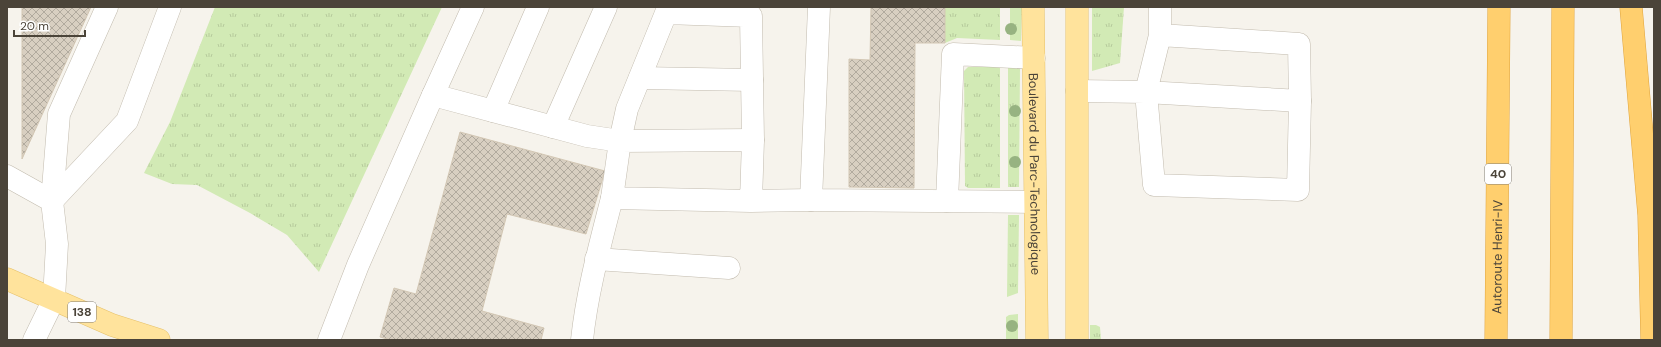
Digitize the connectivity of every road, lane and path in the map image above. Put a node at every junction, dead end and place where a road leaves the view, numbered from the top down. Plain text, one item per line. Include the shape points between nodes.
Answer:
1 (107, 7) edge
2 (170, 7) edge
3 (473, 7) edge
4 (538, 7) edge
5 (606, 7) edge
6 (819, 7) edge
7 (1033, 7) edge
8 (1077, 7) edge
9 (1160, 7) edge
10 (1499, 7) edge
11 (1563, 7) edge
12 (1631, 7) edge
13 (1160, 35) junction
14 (1034, 58) junction
15 (640, 78) junction
16 (752, 80) junction
17 (1077, 91) junction
18 (1146, 92) junction
19 (433, 95) junction
20 (1300, 102) junction
21 (493, 111) junction
22 (553, 127) junction
23 (753, 140) junction
24 (620, 141) junction
25 (7, 176) edge
26 (612, 198) junction
27 (811, 200) junction
28 (52, 201) junction
29 (751, 201) junction
30 (947, 201) junction
31 (1035, 202) junction
32 (596, 259) junction
33 (729, 268) dead end
34 (7, 279) edge
35 (54, 299) junction
36 (34, 340) edge
37 (159, 340) edge
38 (329, 340) edge
39 (582, 340) edge
40 (1037, 340) edge
41 (1076, 340) edge
42 (1496, 340) edge
43 (1561, 340) edge
44 (1652, 340) edge

1 - 28 lane via 59,114
2 - 28 lane via 127,121
3 - 19 lane
4 - 21 lane
5 - 22 lane
6 - 27 lane
7 - 14 main road, Boulevard du Parc-Technologique
8 - 17 main road
9 - 13 lane
10 - 42 highway, Autoroute Henri-IV / 40
11 - 43 highway
12 - 44 highway via 1649,216
13 - 18 lane
13 - 20 lane via 1300,44
14 - 30 lane via 953,54
14 - 31 main road, Boulevard du Parc-Technologique
15 - 16 lane
15 - 16 lane via 666,13 751,16
15 - 24 lane via 627,109
16 - 23 lane
17 - 18 lane
17 - 41 main road
18 - 20 lane
18 - 20 lane via 1154,185 1298,190
19 - 21 lane
19 - 38 lane via 358,265
21 - 22 lane
22 - 24 lane
23 - 24 lane
23 - 29 lane
24 - 26 lane
25 - 28 lane
26 - 29 lane
26 - 32 lane
27 - 29 lane
27 - 30 lane
28 - 35 lane via 58,244
30 - 31 lane
31 - 40 main road, Boulevard du Parc-Technologique
32 - 33 lane
32 - 39 lane
34 - 35 main road, 138
35 - 36 lane
35 - 37 main road, 138 via 112,325

